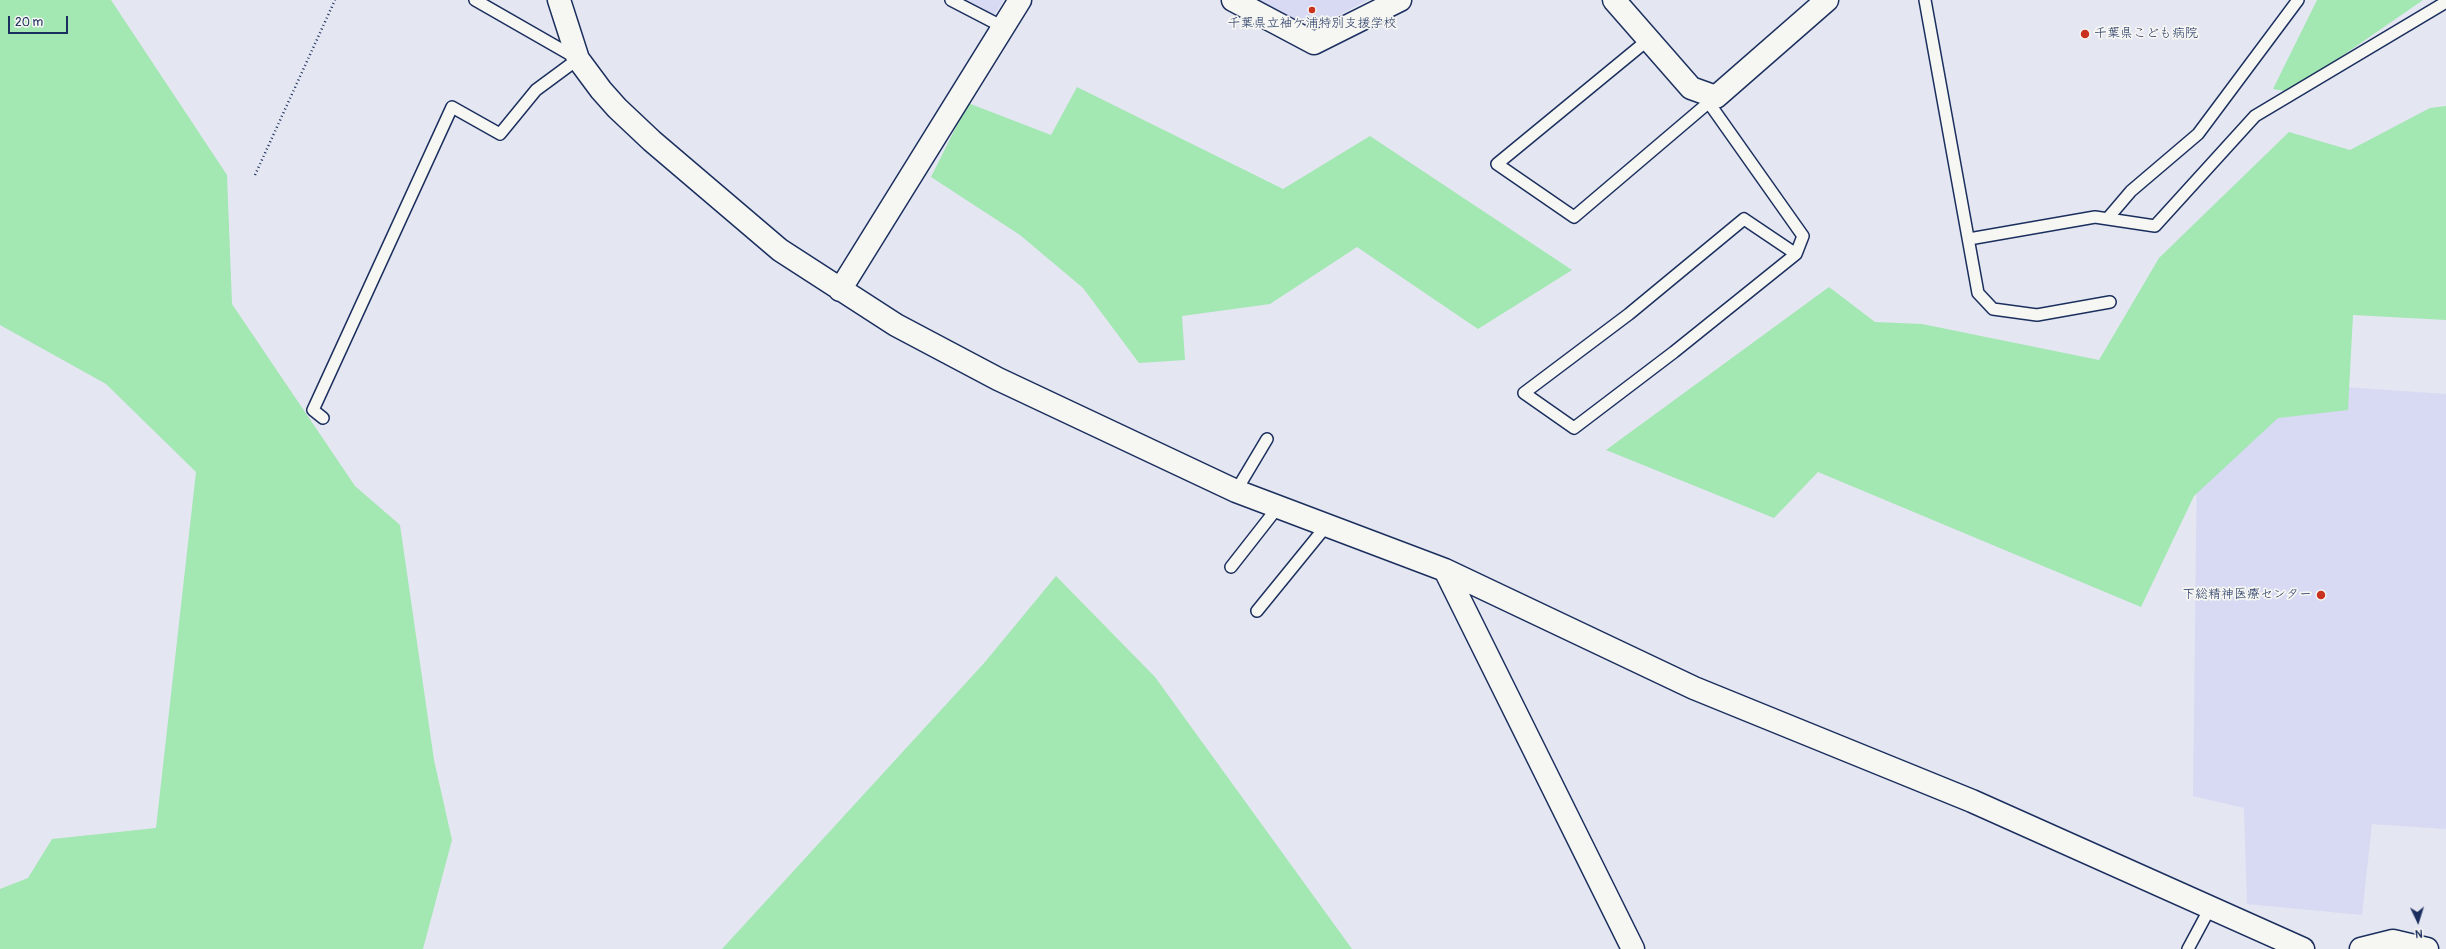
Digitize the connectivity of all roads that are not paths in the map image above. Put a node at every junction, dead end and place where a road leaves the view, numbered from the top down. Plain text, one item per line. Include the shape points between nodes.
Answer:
1 (475, 0) edge
2 (559, 0) edge
3 (951, 0) edge
4 (1020, 0) edge
5 (1233, 0) edge
6 (1400, 0) edge
7 (1614, 0) edge
8 (1827, 0) edge
9 (1925, 0) edge
10 (2298, 0) edge
11 (2446, 2) edge
12 (1003, 27) junction
13 (1649, 39) junction
14 (578, 59) junction
15 (1712, 100) junction
16 (2108, 218) junction
17 (1969, 239) junction
18 (1796, 254) junction
19 (840, 290) junction
20 (2110, 302) dead end
21 (323, 418) dead end
22 (1267, 439) dead end
23 (1236, 491) junction
24 (1278, 507) junction
25 (1327, 525) junction
26 (1231, 567) dead end
27 (1446, 570) junction
28 (1257, 611) dead end
29 (2210, 908) junction
30 (1633, 949) edge
31 (2188, 949) edge
32 (2303, 949) edge
33 (2361, 949) edge
34 (2427, 949) edge

1 - 14 lane
2 - 14 street
3 - 12 lane
4 - 12 street
5 - 6 street via 1314,43
7 - 13 street
8 - 15 street
9 - 17 lane
10 - 16 lane via 2198,134 2131,191
11 - 16 lane via 2255,116 2155,226
12 - 19 street
13 - 15 street via 1691,88
13 - 15 lane via 1497,164 1574,217
14 - 19 street via 601,90 652,141 780,250
14 - 21 lane via 536,90 500,134 452,107 313,410
15 - 18 lane via 1803,236
16 - 17 lane via 2095,217
17 - 20 lane via 1978,293 1994,309 2037,315
18 - 18 lane via 1574,428 1524,393 1629,314 1744,219
19 - 23 street via 896,325 998,379
22 - 23 lane
23 - 24 street
24 - 25 street
24 - 26 lane
25 - 27 street
25 - 28 lane
27 - 29 street via 1694,688 1972,801
27 - 30 street
29 - 31 lane
29 - 32 street
33 - 34 street via 2392,941

